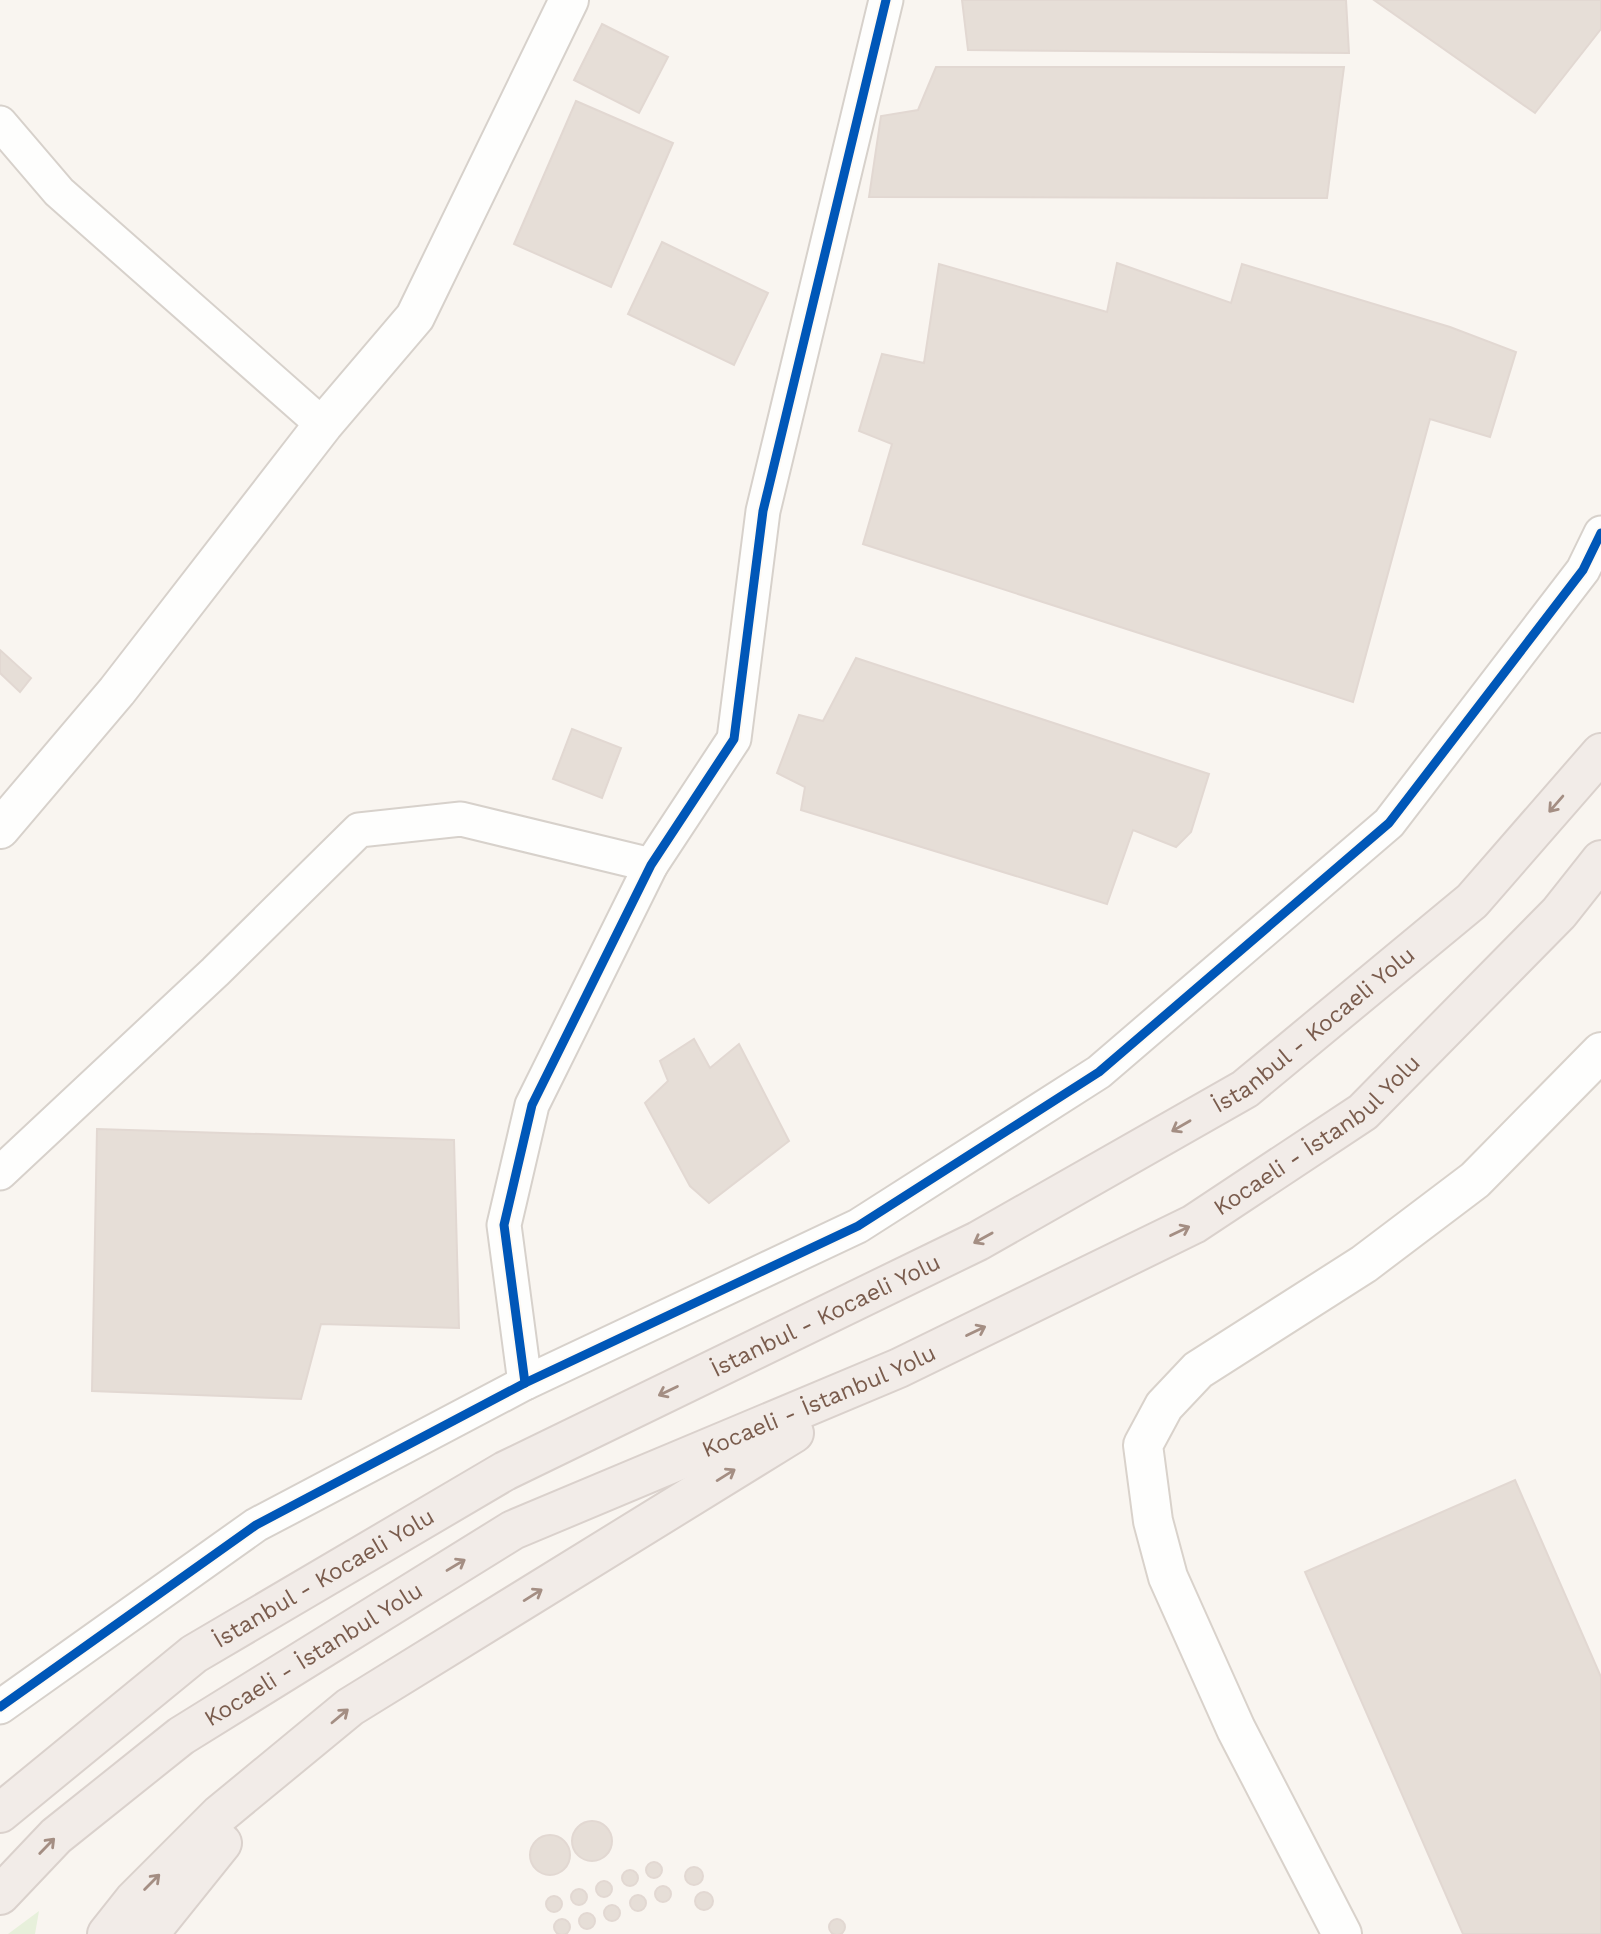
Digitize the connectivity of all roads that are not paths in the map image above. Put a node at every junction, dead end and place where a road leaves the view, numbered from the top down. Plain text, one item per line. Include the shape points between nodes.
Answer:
1 (569, 0) edge
2 (886, 0) edge
3 (0, 123) edge
4 (323, 425) junction
5 (1601, 533) edge
6 (1601, 753) edge
7 (0, 829) edge
8 (1601, 860) edge
9 (651, 865) junction
10 (1601, 1052) edge
11 (0, 1173) edge
12 (899, 1368) junction
13 (525, 1383) junction
14 (0, 1707) edge
15 (295, 1753) junction
16 (0, 1812) edge
17 (0, 1895) edge
18 (107, 1934) edge
19 (149, 1934) edge
20 (1342, 1934) edge

1 - 4 main road via 415,317
2 - 9 street via 763,511 734,739
3 - 4 street via 58,192
4 - 7 main road via 117,691
5 - 13 street via 1584,570 1388,823 1099,1072 858,1226
6 -> 16 highway, İstanbul - Kocaeli Yolu via 1472,901 1245,1089 978,1241 505,1471 194,1654
12 -> 8 highway, Kocaeli - İstanbul Yolu via 1194,1224 1363,1112 1559,913
9 - 11 street via 461,819 359,831
9 - 13 street via 532,1105 504,1225
10 - 20 main road via 1475,1180 1364,1264 1198,1370 1164,1406 1143,1446 1153,1521 1167,1577 1236,1729
15 -> 12 highway via 350,1707
17 -> 12 highway, Kocaeli - İstanbul Yolu via 56,1836 181,1736 513,1531
13 - 14 street via 256,1525
18 -> 15 highway via 134,1900 219,1815
15 - 19 highway

